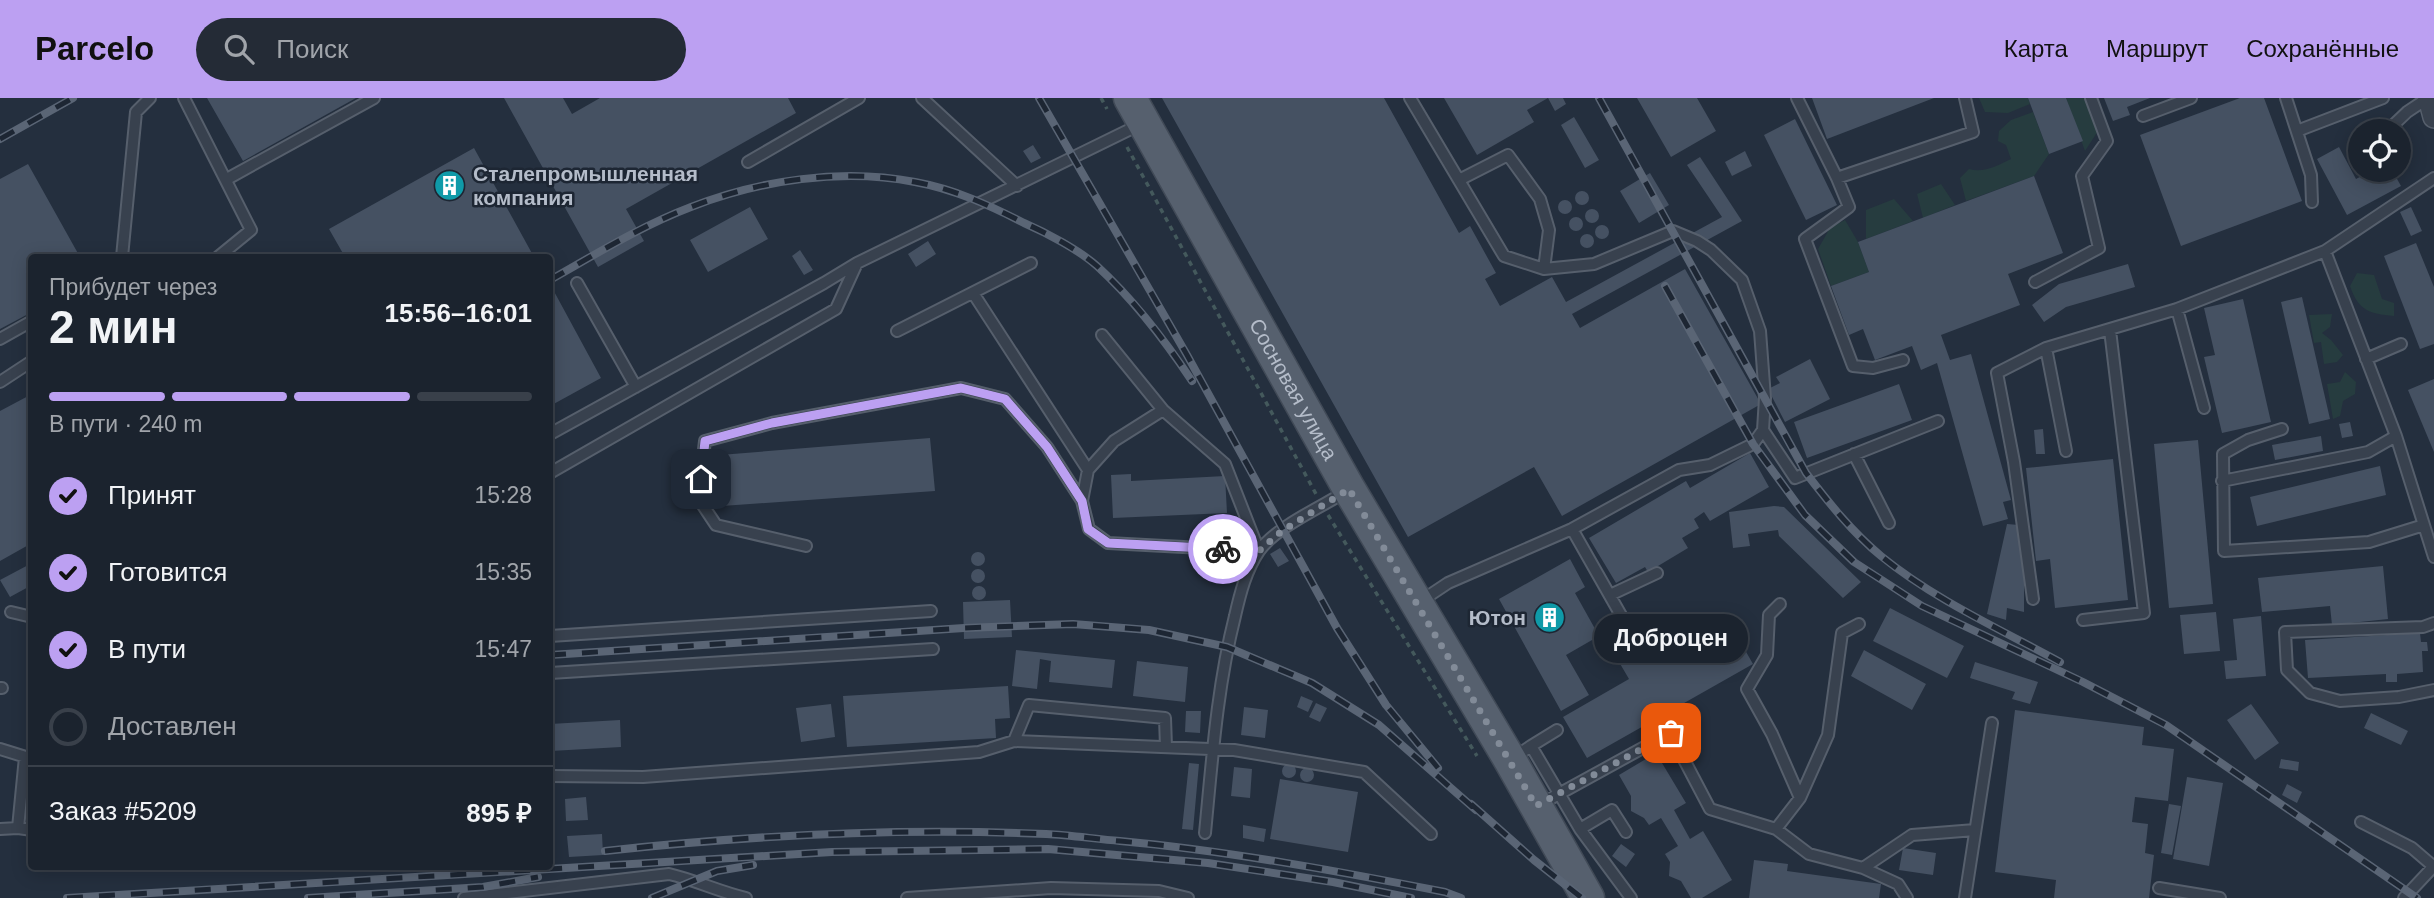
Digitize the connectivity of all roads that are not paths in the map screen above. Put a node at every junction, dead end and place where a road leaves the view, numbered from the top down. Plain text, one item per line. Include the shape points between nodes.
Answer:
1 (150, 98) edge
2 (184, 98) edge
3 (374, 98) edge
4 (859, 98) edge
5 (922, 98) edge
6 (1410, 98) edge
7 (1797, 98) edge
8 (1965, 98) edge
9 (2091, 98) edge
10 (2191, 98) edge
11 (2286, 98) edge
12 (2383, 98) edge
13 (2428, 98) edge
14 (1137, 110) edge
15 (2143, 116) dead end
16 (2434, 117) edge
17 (2400, 119) edge
18 (2297, 131) junction
19 (748, 162) dead end
20 (1837, 178) junction
21 (2434, 178) edge
22 (227, 179) junction
23 (1459, 180) junction
24 (1017, 186) junction
25 (2312, 202) dead end
26 (2325, 251) junction
27 (122, 254) edge
28 (222, 254) edge
29 (1031, 262) dead end
30 (857, 263) junction
31 (1544, 269) junction
32 (2035, 282) dead end
33 (577, 283) dead end
34 (973, 293) junction
35 (2177, 309) junction
36 (28, 323) edge
37 (2110, 330) junction
38 (897, 331) dead end
39 (1102, 335) dead end
40 (0, 339) edge
41 (2401, 344) dead end
42 (2046, 348) junction
43 (2366, 359) junction
44 (1903, 360) dead end
45 (28, 364) edge
46 (0, 382) edge
47 (636, 387) junction
48 (2204, 408) dead end
49 (1163, 410) junction
50 (1938, 421) dead end
51 (2282, 429) dead end
52 (1763, 430) junction
53 (553, 432) edge
54 (2396, 436) junction
55 (2066, 451) dead end
56 (1854, 454) junction
57 (1088, 470) junction
58 (553, 471) edge
59 (2222, 481) junction
60 (1349, 489) junction
61 (1082, 501) junction
62 (1889, 523) dead end
63 (2424, 525) junction
64 (1572, 529) junction
65 (806, 546) dead end
66 (1259, 551) junction
67 (2434, 557) edge
68 (1657, 573) dead end
69 (1610, 595) junction
70 (2033, 599) dead end
71 (1416, 604) junction
72 (1780, 604) dead end
73 (931, 611) dead end
74 (11, 612) dead end
75 (28, 616) edge
76 (1622, 617) dead end
77 (2083, 620) dead end
78 (2434, 623) edge
79 (1859, 624) dead end
80 (553, 636) edge
81 (933, 649) dead end
82 (553, 673) edge
83 (2434, 690) edge
84 (1992, 723) dead end
85 (1557, 730) dead end
86 (1014, 741) junction
87 (1166, 747) junction
88 (0, 749) edge
89 (1213, 749) junction
90 (1521, 753) junction
91 (28, 758) edge
92 (553, 776) edge
93 (1800, 799) junction
94 (1548, 800) junction
95 (2361, 822) dead end
96 (18, 828) junction
97 (28, 829) edge
98 (1580, 829) junction
99 (1776, 829) junction
100 (0, 830) edge
101 (1975, 830) junction
102 (1626, 832) dead end
103 (1205, 833) dead end
104 (1431, 834) dead end
105 (2434, 866) edge
106 (1863, 868) junction
107 (2159, 888) dead end
108 (464, 898) edge
109 (746, 898) edge
110 (907, 898) edge
111 (1188, 898) edge
112 (1588, 898) edge
113 (1631, 898) edge
114 (1908, 898) edge
115 (1965, 898) edge
116 (2220, 898) edge
117 (2404, 898) edge

1 - 27 lane via 136,112
2 - 22 lane
3 - 22 lane
4 - 19 lane
5 - 24 lane
6 - 23 lane
7 - 20 lane
8 - 20 lane via 1973,132
9 - 32 lane via 2107,141 2082,176 2099,248
10 - 15 lane
11 - 18 lane
12 - 18 lane
13 - 16 street
13 - 17 lane
14 - 24 lane
14 - 60 main road, Сосновая улица
18 - 25 lane via 2311,175
20 - 44 lane via 1849,207 1805,239 1853,366 1872,369
21 - 26 lane
22 - 28 lane via 251,230
23 - 31 lane via 1504,256
23 - 31 lane via 1508,155 1540,200 1549,230
24 - 30 lane
26 - 35 lane
26 - 43 lane
29 - 34 lane
30 - 47 lane
30 - 58 lane via 836,309
31 - 52 lane via 1594,264 1673,231 1711,250 1742,280 1759,331
33 - 47 lane
34 - 38 lane
34 - 57 lane
35 - 37 lane
35 - 48 lane
36 - 40 lane
37 - 42 lane
37 - 77 lane via 2144,613
39 - 49 lane
41 - 43 lane
42 - 55 lane
42 - 70 lane via 1997,373
43 - 54 lane
45 - 46 lane
47 - 53 lane
49 - 57 lane via 1114,442
49 - 66 lane via 1225,464
50 - 56 lane
51 - 59 lane via 2223,454
52 - 56 lane via 1795,478
52 - 64 lane via 1753,444 1710,466 1679,470
54 - 59 lane via 2368,452
54 - 63 lane
56 - 62 lane
57 - 61 lane
59 - 63 lane via 2224,551 2369,541
60 - 66 lane
60 - 71 main road, Сосновая улица
61 - 65 lane via 1047,447 1005,399 961,388 772,423 705,441 698,498 716,525
61 - 66 lane via 1088,529 1108,543
63 - 67 lane
64 - 69 lane
64 - 71 lane via 1448,583
66 - 89 lane via 1242,586 1227,647
68 - 69 lane
69 - 76 lane
71 - 90 main road, Сосновая улица
72 - 93 lane via 1769,615 1767,656 1747,689
73 - 80 lane
74 - 75 lane
78 - 83 lane via 2284,632 2287,670 2310,693 2340,701
79 - 93 lane via 1842,633 1828,735
81 - 82 lane
84 - 101 lane
85 - 90 lane
86 - 87 lane
86 - 87 lane via 1029,705 1166,718
86 - 92 lane via 979,752 643,777
87 - 89 lane
88 - 91 lane
89 - 103 lane
89 - 104 lane via 1364,772
90 - 94 main road, Сосновая улица
91 - 96 lane
93 - 99 lane
94 - 98 lane
94 - 99 lane via 1671,733 1710,809
94 - 112 main road, Сосновая улица
95 - 105 lane via 2412,848
96 - 97 lane
96 - 100 lane
98 - 102 lane via 1612,810
98 - 113 lane
99 - 106 lane via 1809,854
101 - 106 lane via 1912,835
101 - 115 lane
105 - 117 lane
106 - 114 lane via 1898,884
107 - 116 lane
108 - 109 lane via 669,874
110 - 111 lane via 1051,888 1159,891

